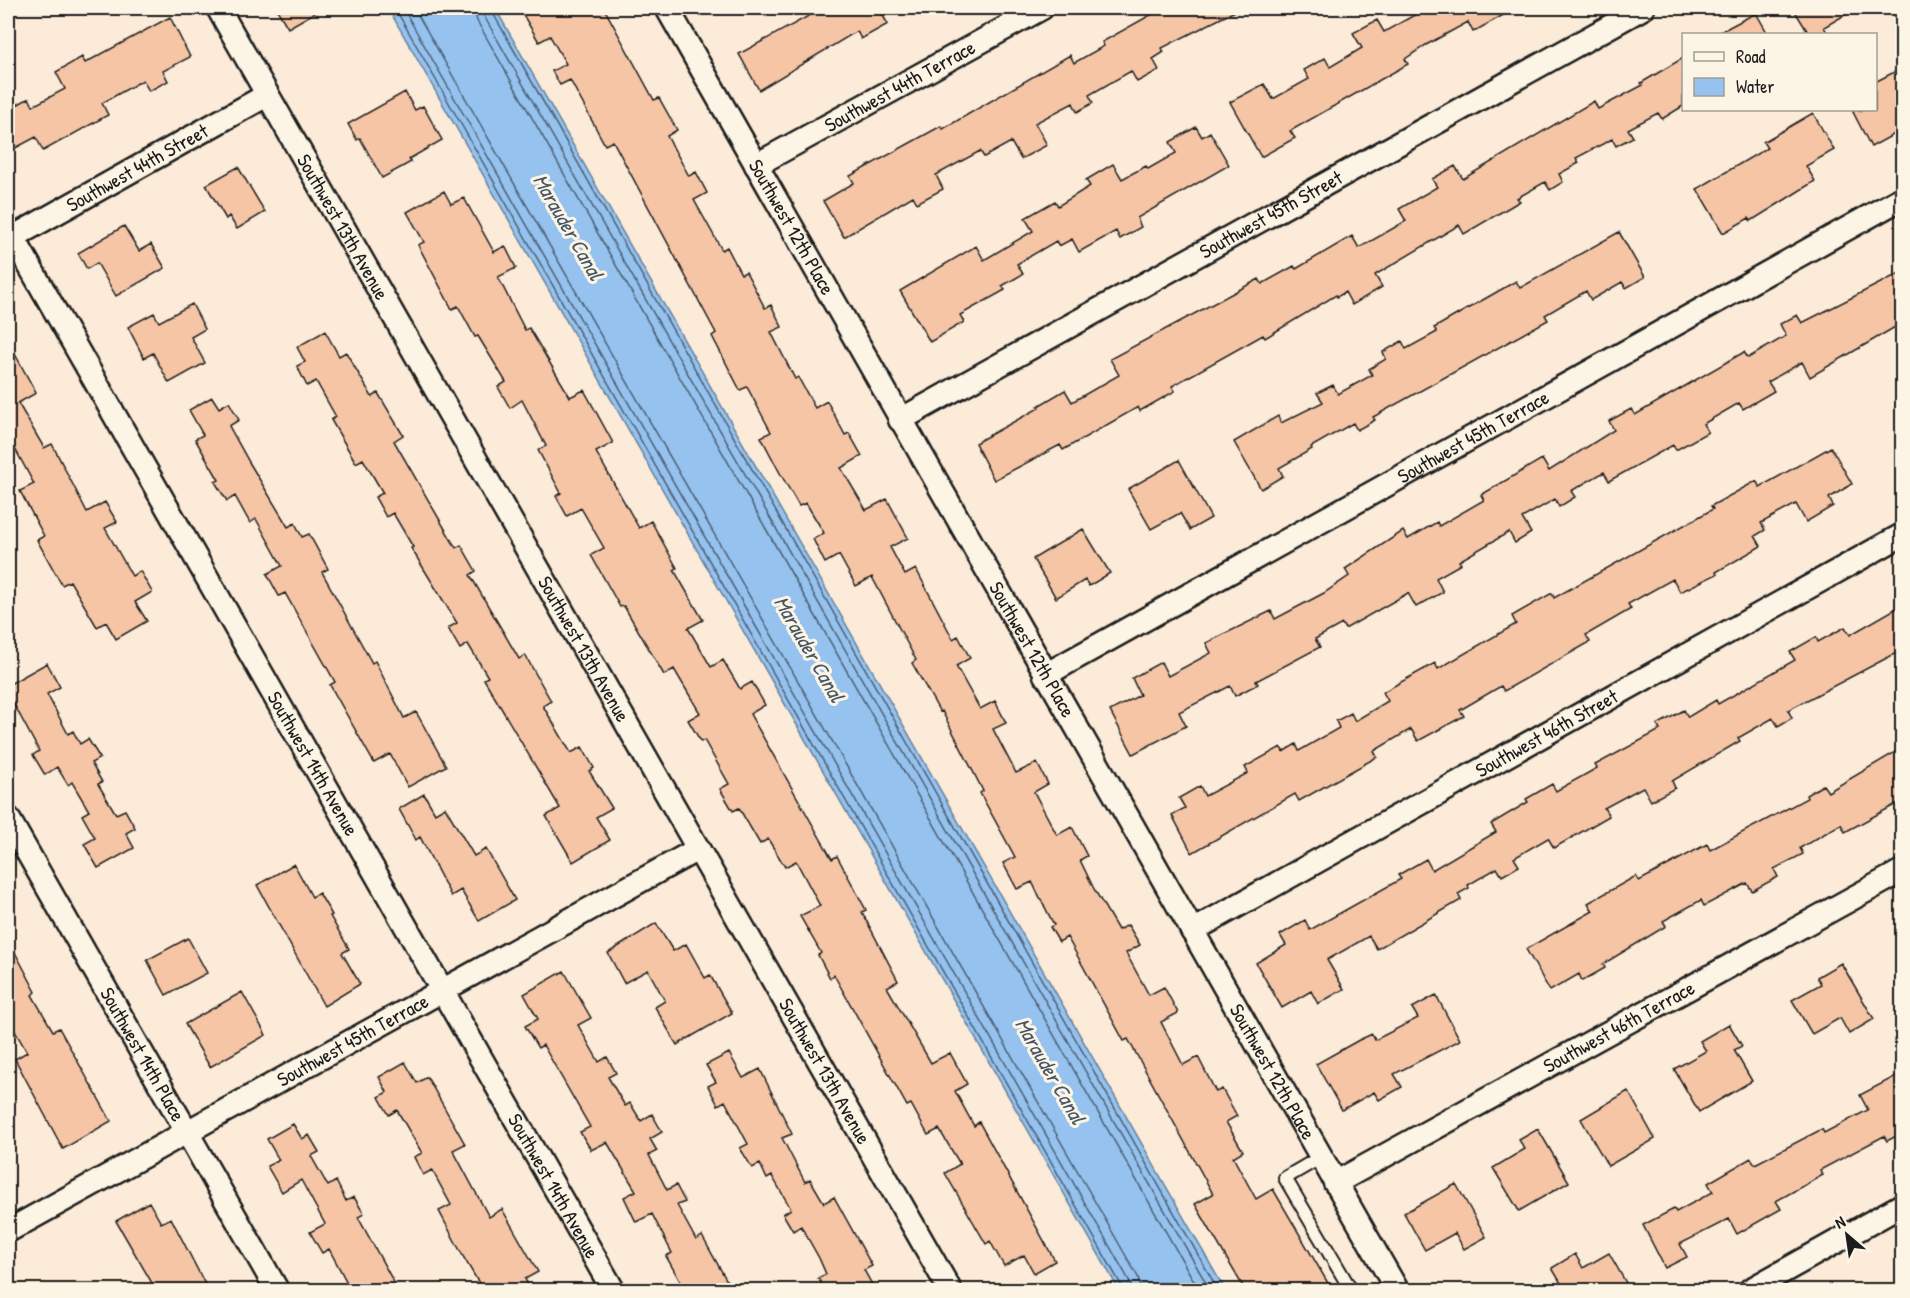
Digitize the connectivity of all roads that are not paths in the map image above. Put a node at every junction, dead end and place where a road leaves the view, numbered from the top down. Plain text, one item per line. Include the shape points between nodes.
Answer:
1 (218, 8) edge
2 (667, 8) edge
3 (1042, 8) edge
4 (1643, 8) edge
5 (267, 95) junction
6 (756, 165) junction
7 (1902, 198) edge
8 (10, 238) edge
9 (900, 420) junction
10 (1902, 535) edge
11 (1045, 675) junction
12 (8, 818) edge
13 (698, 849) junction
14 (1902, 871) edge
15 (1192, 930) junction
16 (442, 990) junction
17 (186, 1131) junction
18 (1321, 1157) junction
19 (1335, 1183) junction
20 (1902, 1205) edge
21 (8, 1231) edge
22 (277, 1290) edge
23 (613, 1290) edge
24 (950, 1290) edge
25 (1352, 1290) edge
26 (1397, 1290) edge
27 (1750, 1290) edge

1 - 5 street, Southwest 13th Avenue
2 - 6 street, Southwest 12th Place
3 - 6 street, Southwest 44th Terrace
4 - 9 street, Southwest 45th Street
5 - 8 street, Southwest 44th Street
5 - 13 street, Southwest 13th Avenue
6 - 9 street, Southwest 12th Place
7 - 11 street, Southwest 45th Terrace
8 - 16 street, Southwest 14th Avenue
9 - 11 street, Southwest 12th Place
10 - 15 street, Southwest 46th Street
11 - 15 street, Southwest 12th Place
12 - 17 street, Southwest 14th Place
13 - 16 street, Southwest 45th Terrace
13 - 24 street, Southwest 13th Avenue
14 - 19 street, Southwest 46th Terrace
15 - 18 street, Southwest 12th Place
16 - 17 street, Southwest 45th Terrace
16 - 23 street, Southwest 14th Avenue
17 - 21 street, Southwest 45th Terrace
17 - 22 street, Southwest 14th Place
18 - 19 street, Southwest 12th Place
18 - 25 lane via 1285,1178
19 - 26 street, Southwest 12th Place
20 - 27 street

